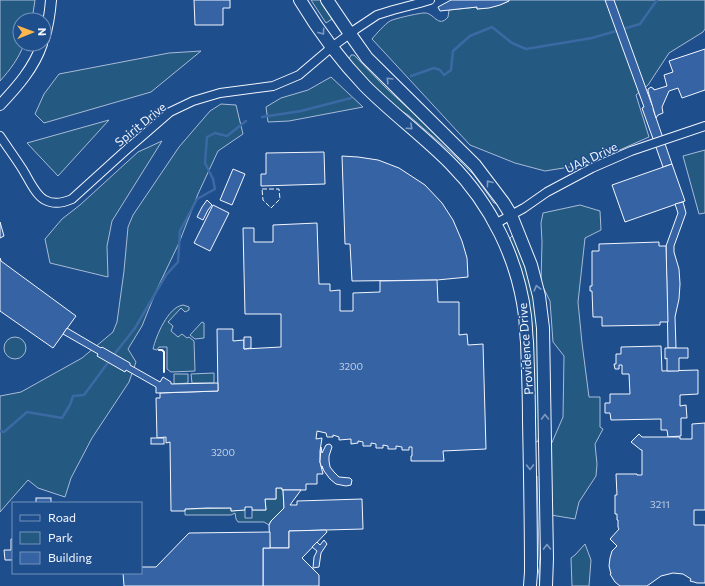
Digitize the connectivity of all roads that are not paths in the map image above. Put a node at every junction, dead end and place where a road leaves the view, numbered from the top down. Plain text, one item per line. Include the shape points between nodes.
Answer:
1 (51, 0) edge
2 (300, 0) edge
3 (327, 0) edge
4 (430, 0) edge
5 (50, 12) edge
6 (350, 34) junction
7 (332, 47) junction
8 (39, 52) edge
9 (0, 105) edge
10 (705, 126) edge
11 (0, 136) edge
12 (511, 215) junction
13 (495, 224) junction
14 (530, 586) edge
15 (546, 586) edge

1 - 5 street
2 -> 7 main road, Providence Drive
3 - 6 main road, Providence Drive
4 - 6 street, Spirit Drive via 377,15
6 - 7 street, Spirit Drive
12 -> 6 main road, Providence Drive via 475,165 368,58
7 - 11 street, Spirit Drive via 299,75 273,86 220,93 193,101 170,112 66,202 52,202 40,196
7 -> 13 main road, Providence Drive via 365,86 450,163 474,190
8 - 9 street via 33,66
10 - 12 street, UAA Drive via 631,151 592,168
12 - 13 street, UAA Drive
15 -> 12 main road, Providence Drive via 543,328 539,296 531,265
13 -> 14 main road, Providence Drive via 510,257 525,317 528,356

